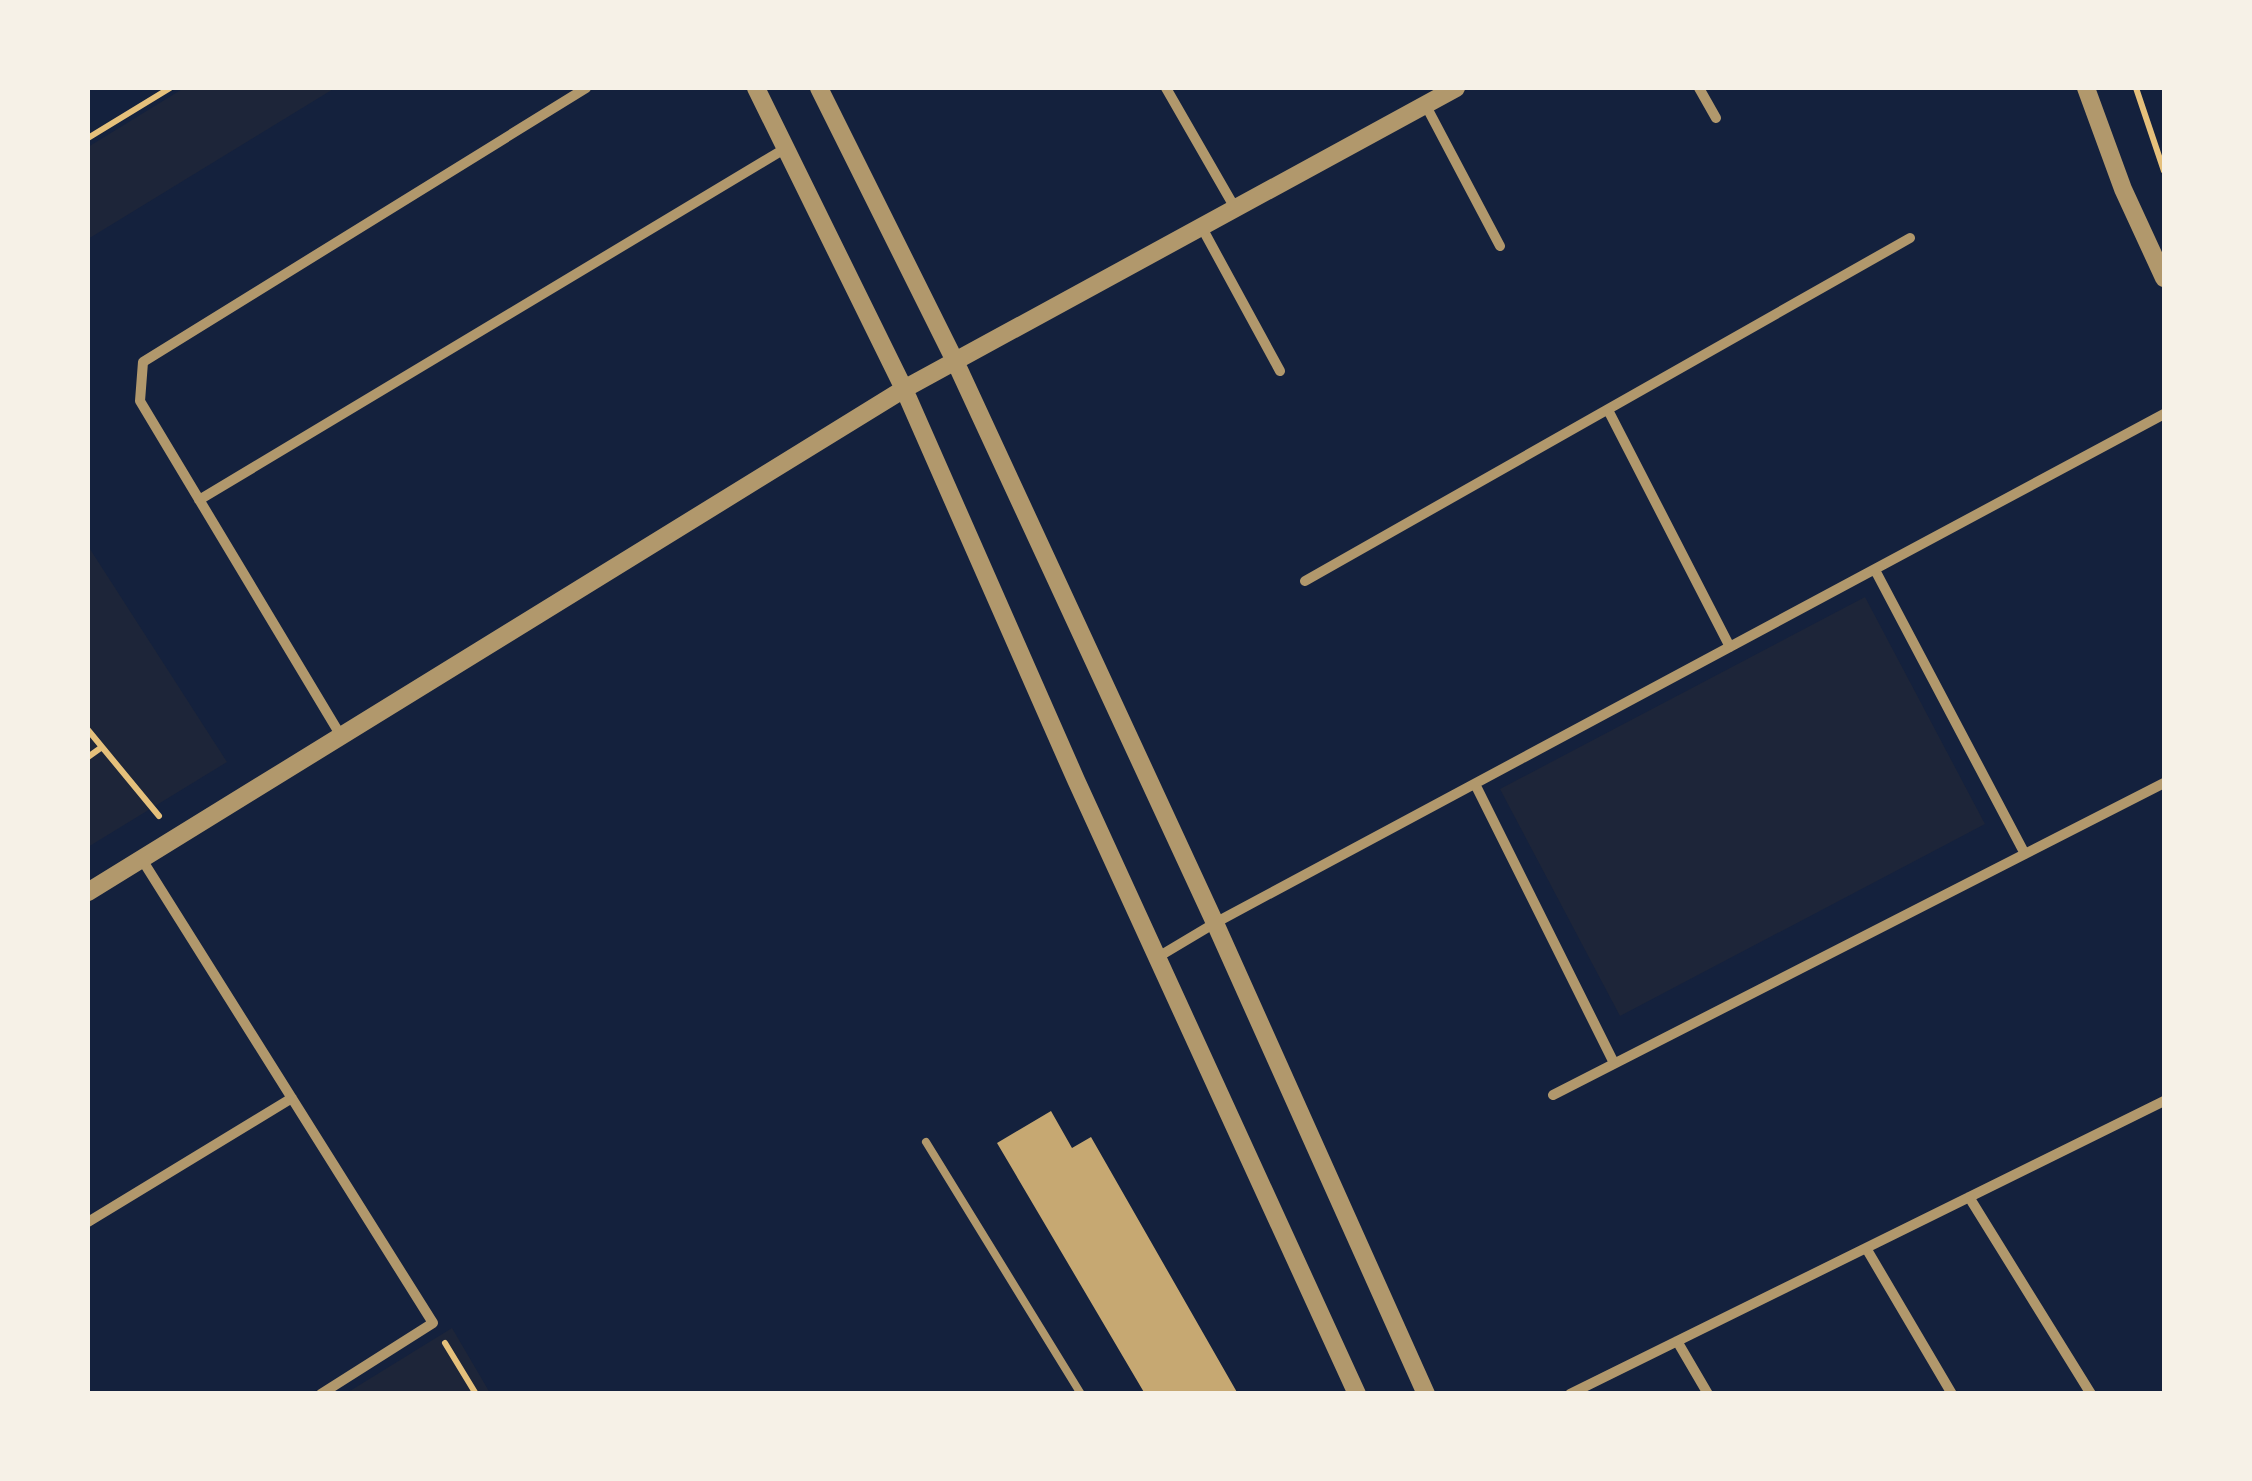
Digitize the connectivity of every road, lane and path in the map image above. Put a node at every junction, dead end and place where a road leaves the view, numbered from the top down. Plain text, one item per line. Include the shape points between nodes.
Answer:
1 (170, 88) edge
2 (586, 88) edge
3 (756, 88) edge
4 (819, 88) edge
5 (1166, 88) edge
6 (1456, 88) edge
7 (1699, 88) edge
8 (2086, 88) edge
9 (2136, 88) edge
10 (1425, 104) junction
11 (1716, 118) dead end
12 (88, 138) edge
13 (786, 148) junction
14 (2164, 170) edge
15 (1235, 208) junction
16 (1202, 226) junction
17 (1910, 238) dead end
18 (1500, 246) dead end
19 (2164, 278) edge
20 (955, 361) junction
21 (1280, 371) dead end
22 (904, 389) junction
23 (1608, 410) junction
24 (2164, 414) edge
25 (199, 500) junction
26 (1874, 570) junction
27 (1305, 581) dead end
28 (1730, 647) junction
29 (88, 730) edge
30 (341, 736) junction
31 (102, 747) junction
32 (88, 757) edge
33 (2164, 783) edge
34 (1475, 784) junction
35 (176, 836) junction
36 (2025, 854) junction
37 (141, 858) junction
38 (88, 892) edge
39 (1214, 924) junction
40 (1158, 956) junction
41 (1614, 1063) junction
42 (1552, 1094) dead end
43 (292, 1098) junction
44 (2162, 1106) edge
45 (926, 1142) dead end
46 (1969, 1197) junction
47 (88, 1222) edge
48 (1866, 1248) junction
49 (433, 1323) junction
50 (1677, 1341) junction
51 (321, 1394) edge
52 (476, 1394) edge
53 (1080, 1394) edge
54 (1357, 1394) edge
55 (1426, 1394) edge
56 (1570, 1394) edge
57 (1708, 1394) edge
58 (1952, 1394) edge
59 (2091, 1394) edge

1 - 12 path
2 - 25 street via 142,362 140,401
3 - 13 street
4 - 20 street
5 - 15 street
6 - 10 street
7 - 11 street
8 - 19 street
9 - 14 path
10 - 15 street
10 - 18 street
13 - 22 street
13 - 25 street
15 - 16 street
16 - 20 street
16 - 21 street
17 - 23 street
20 - 22 street
20 - 39 street
22 - 30 street
22 - 40 street
23 - 27 street
23 - 28 street
24 - 26 street
25 - 30 street
26 - 28 street
26 - 36 street
28 - 34 street
29 - 31 path
30 - 35 street
31 - 32 path
31 - 35 path
33 - 36 street
34 - 39 street
34 - 41 street
35 - 37 street
36 - 41 street
37 - 38 street
37 - 43 street
39 - 40 street
39 - 55 street
40 - 54 street
41 - 42 street
43 - 47 street
43 - 49 street
44 - 46 street
45 - 53 lane
46 - 48 street
46 - 59 street
48 - 50 street
48 - 58 street
49 - 51 street
49 - 52 path
50 - 56 street
50 - 57 street

